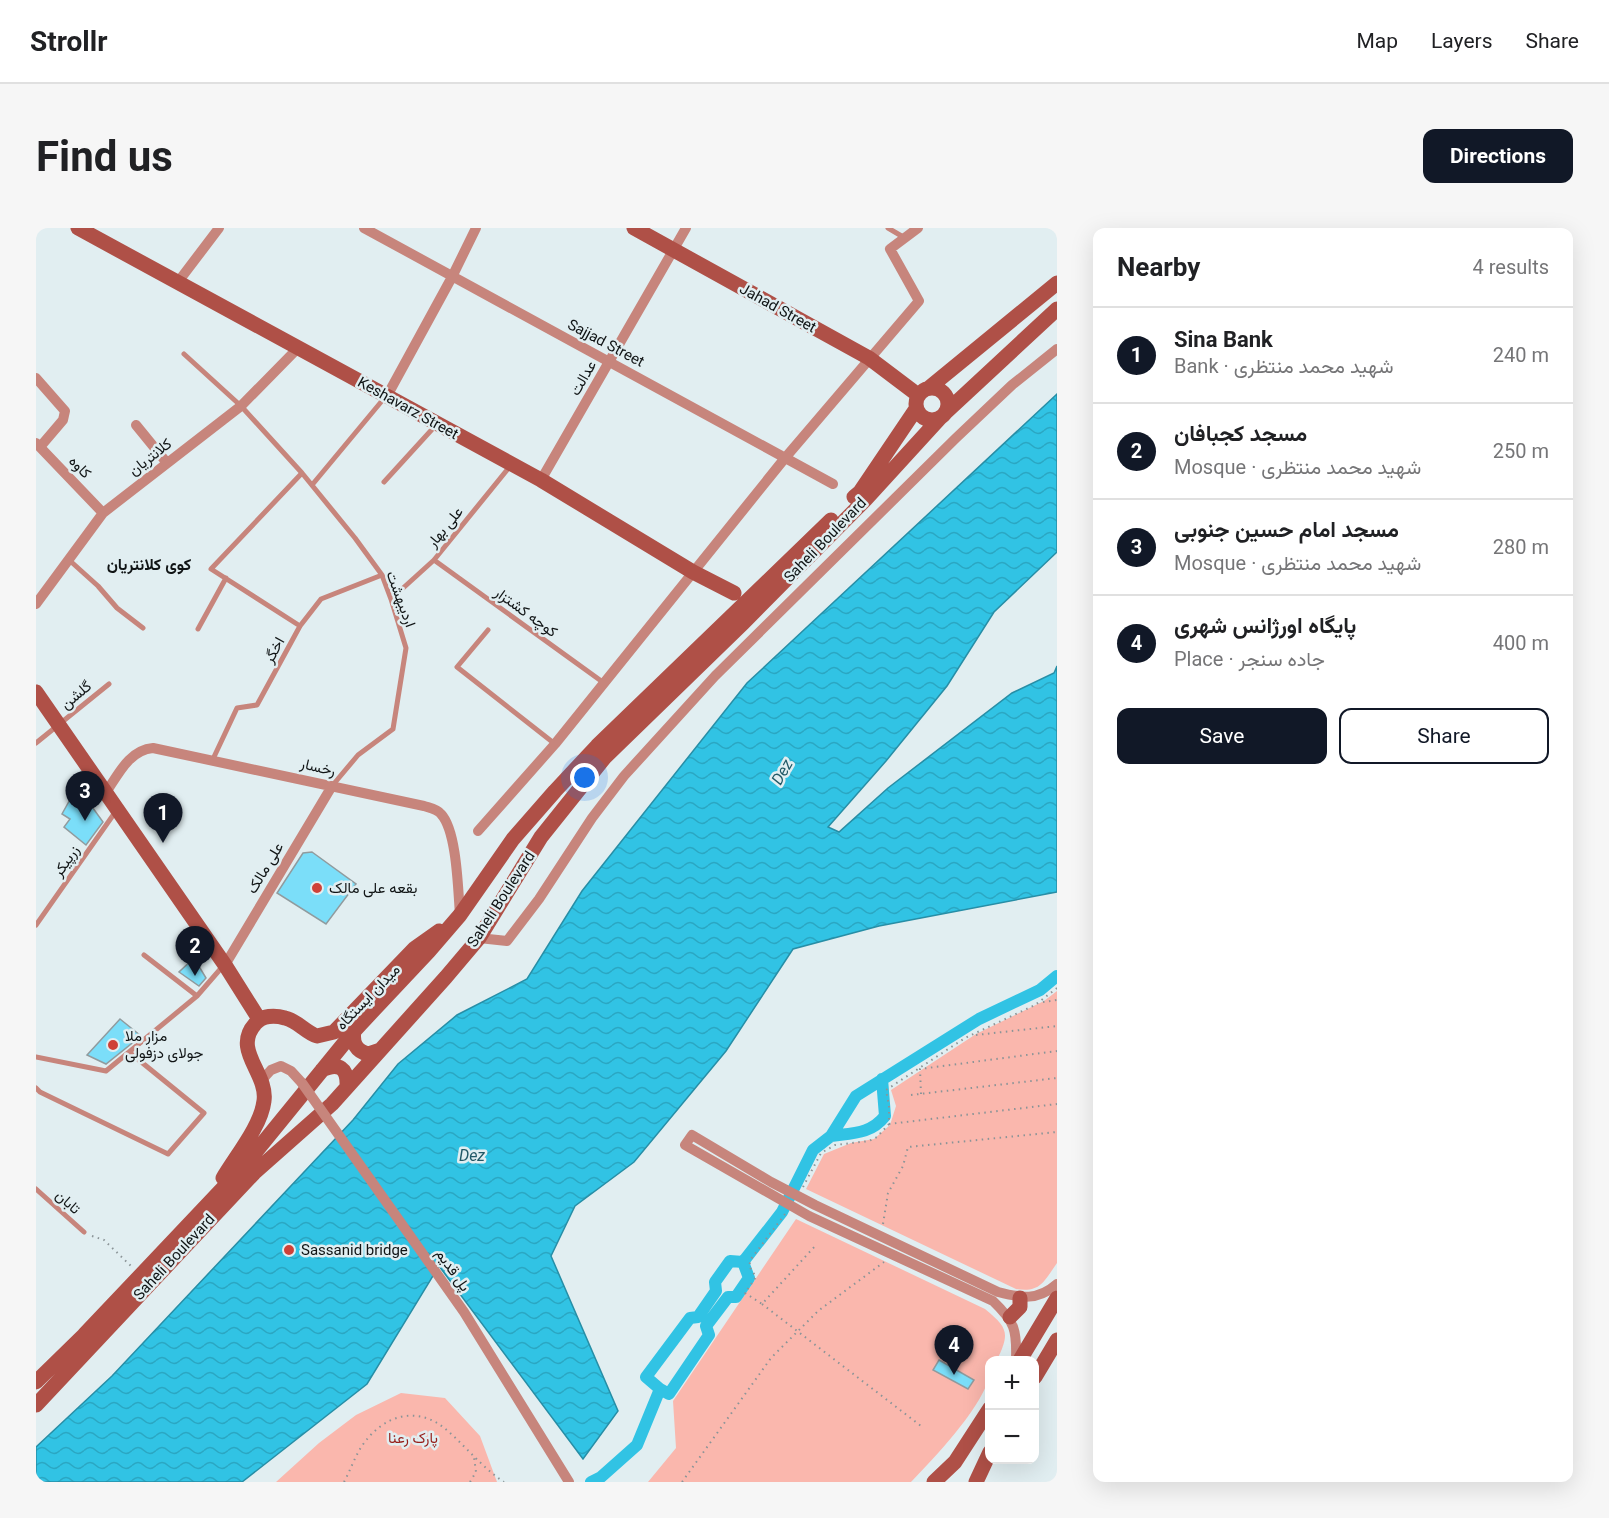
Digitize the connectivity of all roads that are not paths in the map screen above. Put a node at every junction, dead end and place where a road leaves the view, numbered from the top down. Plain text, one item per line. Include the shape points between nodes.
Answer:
1 (78, 228) edge
2 (219, 228) edge
3 (364, 228) edge
4 (476, 228) edge
5 (634, 228) edge
6 (686, 228) edge
7 (888, 228) edge
8 (918, 228) edge
9 (905, 238) junction
10 (673, 250) junction
11 (452, 277) junction
12 (178, 282) junction
13 (1057, 282) edge
14 (1057, 309) edge
15 (298, 348) junction
16 (1057, 349) edge
17 (184, 354) dead end
18 (869, 358) junction
19 (609, 362) junction
20 (36, 378) edge
21 (387, 396) junction
22 (921, 397) junction
23 (241, 406) junction
24 (943, 416) junction
25 (437, 424) junction
26 (136, 425) dead end
27 (38, 445) edge
28 (785, 458) junction
29 (167, 463) junction
30 (512, 464) junction
31 (303, 473) junction
32 (541, 480) junction
33 (384, 482) dead end
34 (833, 484) dead end
35 (312, 485) junction
36 (102, 513) junction
37 (69, 559) junction
38 (434, 560) junction
39 (693, 572) junction
40 (382, 575) junction
41 (226, 578) junction
42 (734, 593) dead end
43 (392, 599) junction
44 (36, 604) edge
45 (300, 626) junction
46 (143, 628) dead end
47 (198, 629) dead end
48 (488, 630) dead end
49 (604, 682) junction
50 (109, 684) dead end
51 (36, 692) edge
52 (59, 726) junction
53 (36, 743) edge
54 (555, 744) junction
55 (213, 759) junction
56 (332, 786) junction
57 (105, 794) junction
58 (116, 810) junction
59 (478, 831) dead end
60 (513, 839) junction
61 (532, 851) junction
62 (460, 915) junction
63 (36, 925) edge
64 (479, 938) junction
65 (144, 955) dead end
66 (225, 965) junction
67 (197, 996) junction
68 (259, 1019) junction
69 (354, 1031) junction
70 (380, 1050) junction
71 (129, 1053) junction
72 (36, 1057) edge
73 (322, 1070) junction
74 (261, 1081) junction
75 (347, 1087) junction
76 (36, 1089) edge
77 (36, 1189) edge
78 (206, 1206) junction
79 (84, 1233) road end
80 (1057, 1284) edge
81 (1020, 1298) junction
82 (1057, 1298) edge
83 (1010, 1317) junction
84 (1057, 1340) edge
85 (1018, 1356) edge
86 (1021, 1356) edge
87 (1039, 1370) edge
88 (36, 1382) edge
89 (38, 1401) edge
90 (989, 1410) edge
91 (985, 1463) edge
92 (978, 1479) edge
93 (569, 1482) edge
94 (934, 1482) edge

1 - 12 main road, Keshavarz Street
2 - 12 street
3 - 11 street, Sajjad Street
4 - 11 street
5 - 10 main road, Jahad Street
6 - 10 street, عدالت
7 - 9 lane
8 - 9 street
9 - 18 street via 890,249 919,301
10 - 18 main road, Jahad Street
10 - 19 street, عدالت
11 - 19 street, Sajjad Street
11 - 21 street
12 - 15 main road, Keshavarz Street
13 - 22 main road, Saheli Boulevard
14 - 24 main road, Saheli Boulevard
15 - 21 main road, Keshavarz Street
15 - 23 street, کلانتریان
16 - 64 street via 956,438 715,676 624,776 507,940
17 - 23 lane, اردیبهشت
18 - 22 main road, Jahad Street
18 - 28 street
19 - 28 street, Sajjad Street
19 - 32 street, عدالت
20 - 27 street via 65,411 63,420
21 - 25 main road, Keshavarz Street
21 - 35 lane
22 - 24 main road via 920,415 933,420
22 - 24 main road via 938,388 944,393 948,406
22 - 60 main road, Saheli Boulevard via 860,492 597,746
23 - 29 street, کلانتریان
23 - 31 lane, اردیبهشت
24 - 61 main road, Saheli Boulevard via 776,590 605,757
25 - 30 main road, Keshavarz Street
25 - 33 lane
26 - 29 street
27 - 36 street, کاوه
28 - 34 street, Sajjad Street
28 - 39 street
29 - 36 street, کلانتریان
30 - 32 main road, Keshavarz Street
30 - 38 lane, علی بهار
31 - 35 lane, اردیبهشت
31 - 41 lane via 211,568
32 - 39 main road, Keshavarz Street
35 - 40 lane, اردیبهشت
36 - 37 street, کلانتریان
37 - 44 street, کلانتریان
37 - 46 lane via 117,608
38 - 43 lane, علی بهار
38 - 49 lane, کوچه کشتزار
39 - 42 main road, Keshavarz Street
39 - 49 street
40 - 43 lane, اردیبهشت
40 - 45 lane, اخگر via 321,599
41 - 45 lane
41 - 47 lane
43 - 56 lane, اردیبهشت via 406,648 393,729 358,755
45 - 55 lane, اخگر via 257,705 237,708
48 - 54 lane via 457,667
49 - 54 street
50 - 52 lane, گلشن
51 - 52 main road
52 - 53 lane, گلشن
52 - 57 main road
54 - 59 street
55 - 56 street, رخسار
55 - 57 street, رخسار via 141,749
56 - 62 street, رخسار via 439,811 447,822 452,844
56 - 66 street, علی مالک
57 - 58 main road
58 - 63 lane, زرپیکر
58 - 66 main road
60 - 61 main road via 526,839
60 - 62 main road, Saheli Boulevard
61 - 64 main road, Saheli Boulevard
62 - 68 main road, میدان ایستگاه via 415,948 334,1032 317,1036 287,1018
62 - 69 main road, Saheli Boulevard
64 - 70 main road, Saheli Boulevard
65 - 67 lane
66 - 67 lane
66 - 68 main road
67 - 71 lane
68 - 74 main road via 247,1039 248,1054
69 - 70 main road via 357,1049 368,1054
69 - 73 main road, Saheli Boulevard
70 - 75 main road, Saheli Boulevard
71 - 72 lane via 106,1071
71 - 76 lane via 204,1113 168,1154
73 - 75 main road via 342,1068 348,1077
73 - 78 main road, Saheli Boulevard via 245,1165
74 - 78 main road via 265,1099 260,1116
74 - 93 street, پل قدیم, bridge via 281,1066 302,1083 464,1312
75 - 89 main road, Saheli Boulevard via 246,1181
77 - 79 lane, تابان
78 - 88 main road, Saheli Boulevard
80 - 81 street via 1039,1297
81 - 83 main road via 1020,1307
81 - 83 street via 998,1292 732,1166 809,1216 993,1301
82 - 86 main road
83 - 85 street
84 - 87 main road
90 - 94 main road via 955,1462
91 - 92 main road

